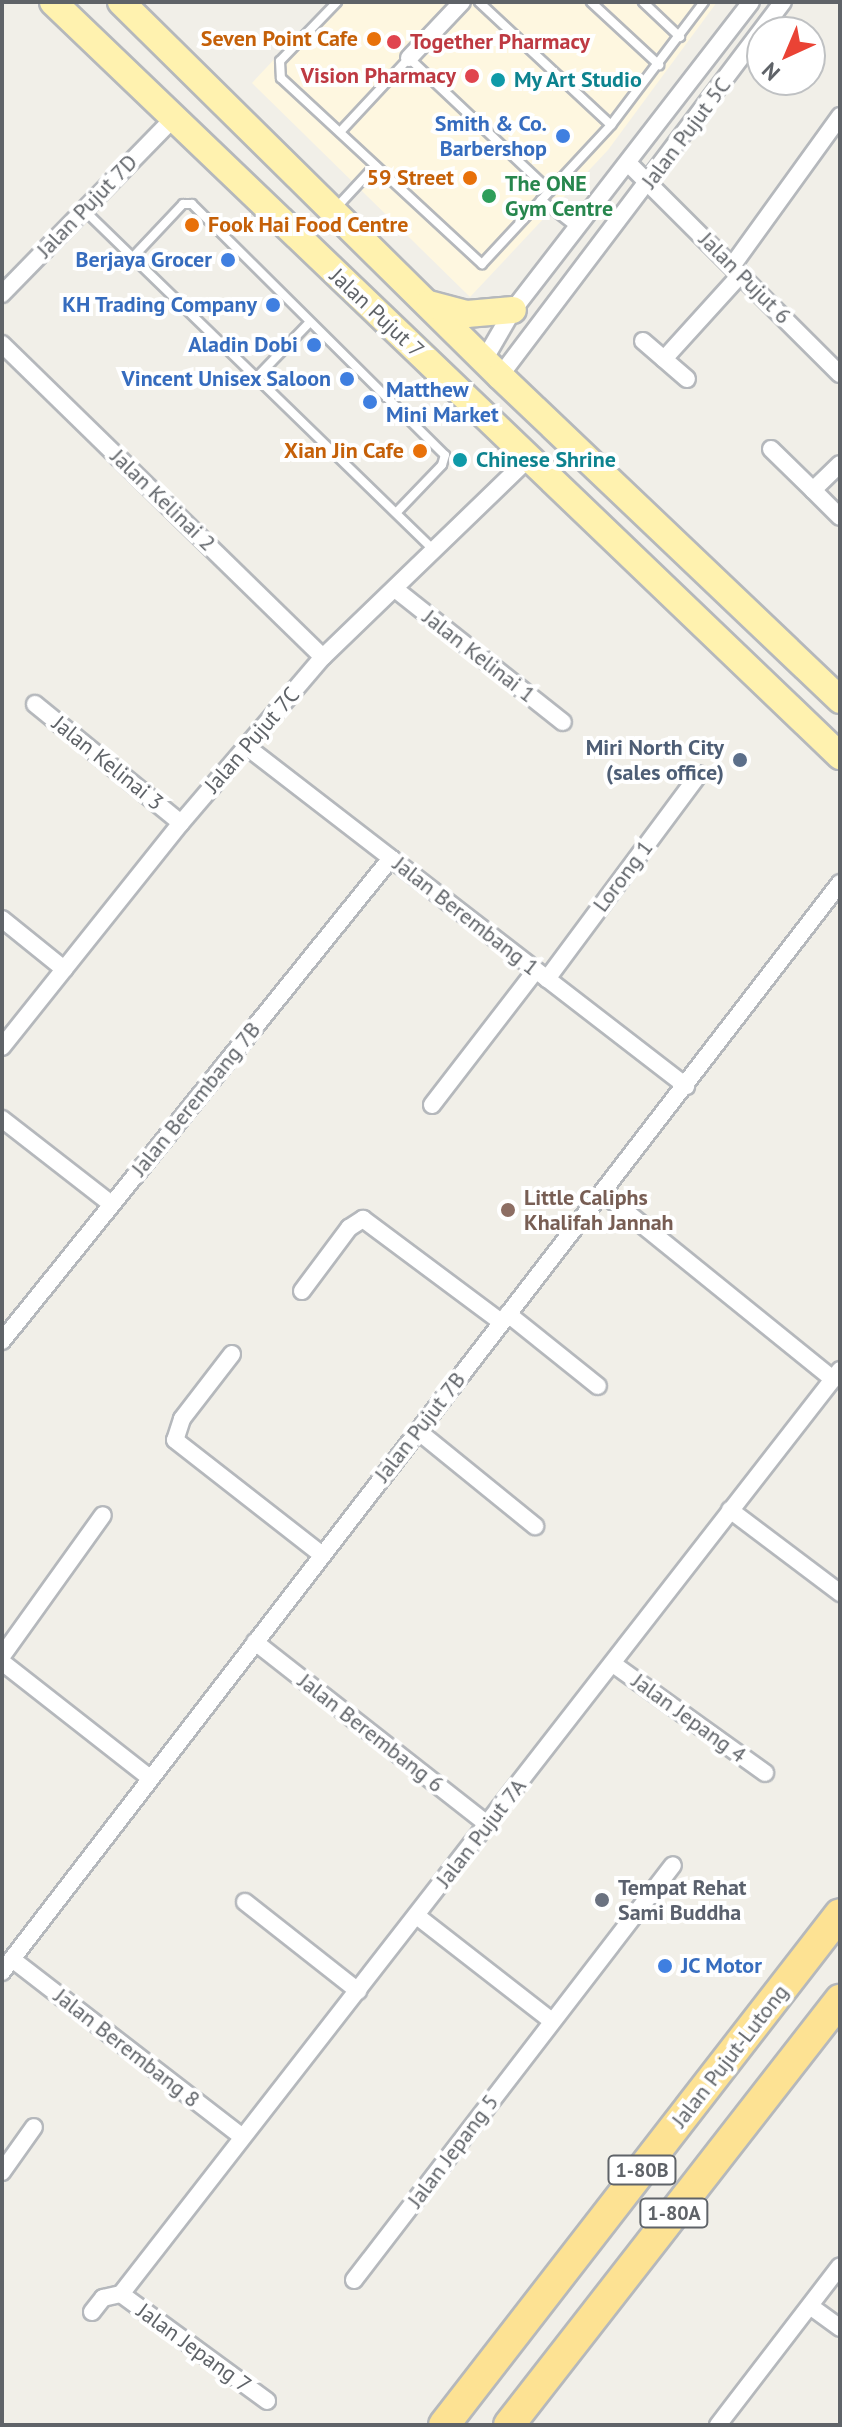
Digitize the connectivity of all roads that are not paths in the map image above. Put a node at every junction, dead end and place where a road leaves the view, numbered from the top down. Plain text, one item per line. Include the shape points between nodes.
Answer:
1 (53, 2) edge
2 (121, 2) edge
3 (337, 2) edge
4 (462, 2) edge
5 (479, 2) edge
6 (591, 2) edge
7 (643, 2) edge
8 (704, 2) edge
9 (751, 2) edge
10 (783, 2) edge
11 (680, 37) junction
12 (409, 58) junction
13 (659, 65) junction
14 (840, 116) edge
15 (172, 120) junction
16 (611, 125) junction
17 (340, 132) junction
18 (628, 163) junction
19 (375, 166) junction
20 (650, 183) junction
21 (550, 191) junction
22 (541, 200) junction
23 (83, 209) junction
24 (334, 210) junction
25 (577, 228) junction
26 (599, 244) junction
27 (133, 257) junction
28 (737, 270) junction
29 (2, 294) edge
30 (429, 304) junction
31 (513, 310) junction
32 (310, 322) junction
33 (643, 341) dead end
34 (2, 344) edge
35 (664, 359) junction
36 (492, 368) junction
37 (840, 374) edge
38 (257, 377) junction
39 (687, 379) dead end
40 (771, 449) dead end
41 (529, 458) junction
42 (840, 464) edge
43 (813, 490) junction
44 (396, 513) junction
45 (840, 517) edge
46 (434, 550) junction
47 (640, 562) junction
48 (395, 589) junction
49 (323, 657) junction
50 (840, 700) edge
51 (35, 704) dead end
52 (563, 722) dead end
53 (247, 747) junction
54 (840, 756) edge
55 (699, 774) dead end
56 (181, 823) junction
57 (391, 858) junction
58 (840, 883) edge
59 (2, 919) edge
60 (64, 969) junction
61 (541, 974) junction
62 (2, 1047) edge
63 (686, 1086) junction
64 (432, 1105) dead end
65 (2, 1119) edge
66 (603, 1193) junction
67 (111, 1204) junction
68 (302, 1291) dead end
69 (505, 1318) junction
70 (2, 1341) edge
71 (232, 1354) dead end
72 (836, 1375) edge
73 (598, 1386) dead end
74 (418, 1431) junction
75 (730, 1510) junction
76 (103, 1515) dead end
77 (535, 1526) dead end
78 (321, 1554) junction
79 (840, 1593) edge
80 (255, 1642) junction
81 (2, 1659) edge
82 (613, 1664) junction
83 (765, 1773) dead end
84 (150, 1778) junction
85 (487, 1824) junction
86 (673, 1865) dead end
87 (245, 1902) dead end
88 (840, 1914) edge
89 (417, 1916) junction
90 (7, 1965) edge
91 (358, 1991) junction
92 (840, 2000) edge
93 (552, 2021) junction
94 (34, 2127) dead end
95 (242, 2137) junction
96 (3, 2168) edge
97 (840, 2266) edge
98 (354, 2280) dead end
99 (121, 2294) junction
100 (810, 2306) junction
101 (92, 2312) dead end
102 (840, 2328) edge
103 (267, 2401) dead end
104 (444, 2425) edge
105 (509, 2425) edge
106 (718, 2425) edge

1 - 15 main road, Jalan Pujut 7
2 - 24 main road, Jalan Pujut 7
3 - 17 lane via 280,61 279,69 281,78
4 - 12 street
5 - 16 lane
6 - 13 lane
7 - 11 lane
8 - 11 lane
9 - 18 street, Jalan Pujut 5C
10 - 20 street, Jalan Pujut 5C
11 - 13 lane
12 - 17 lane
12 - 21 lane
13 - 16 lane
14 - 28 street
15 - 23 street, Jalan Pujut 7D
15 - 41 main road, Jalan Pujut 7
16 - 21 lane
17 - 19 lane
18 - 20 street, Jalan Pujut 6
18 - 25 street, Jalan Pujut 5C
19 - 22 lane via 482,264
19 - 24 lane
20 - 26 street, Jalan Pujut 5C
20 - 28 street, Jalan Pujut 6
21 - 22 lane
22 - 25 lane
23 - 27 lane
23 - 29 street, Jalan Pujut 7D
24 - 30 main road, Jalan Pujut 7
25 - 26 street
25 - 31 street, Jalan Pujut 5C
26 - 36 street, Jalan Pujut 5C
27 - 32 lane via 188,202
27 - 38 lane
28 - 35 street
28 - 37 street, Jalan Pujut 6
30 - 31 main road via 467,314
30 - 36 main road, Jalan Pujut 7
31 - 36 street, Jalan Pujut 5C
32 - 38 lane
32 - 44 lane via 445,455 442,465
33 - 35 street
34 - 49 street, Jalan Kelinai 2
35 - 39 street
36 - 47 main road via 487,402 609,518
36 - 50 main road, Jalan Pujut 7
38 - 44 lane
40 - 43 street
41 - 46 street, Jalan Pujut 7C
41 - 47 main road, Jalan Pujut 7
42 - 43 street
43 - 45 street
44 - 46 lane
46 - 48 street, Jalan Pujut 7C
47 - 54 main road, Jalan Pujut 7
48 - 49 street, Jalan Pujut 7C
48 - 52 street, Jalan Kelinai 1
49 - 53 street, Jalan Pujut 7C
51 - 56 street, Jalan Kelinai 3
53 - 56 street, Jalan Pujut 7C
53 - 57 street, Jalan Berembang 1
55 - 61 street, Lorong 1
56 - 60 street, Jalan Pujut 7C
57 - 61 street, Jalan Berembang 1
57 - 67 street, Jalan Berembang 7B
58 - 63 street, Jalan Pujut 7B
59 - 60 street
60 - 62 street, Jalan Pujut 7C
61 - 63 street, Jalan Berembang 1
61 - 64 street, Lorong 1
63 - 66 street, Jalan Pujut 7B
65 - 67 street
66 - 69 street, Jalan Pujut 7B
66 - 72 street
67 - 70 street, Jalan Berembang 7B
68 - 69 street via 349,1228 363,1219
69 - 73 street
69 - 74 street, Jalan Pujut 7B
71 - 78 street via 182,1419 175,1440
72 - 75 street, Jalan Pujut 7A
74 - 77 street
74 - 78 street, Jalan Pujut 7B
75 - 79 street
75 - 82 street, Jalan Pujut 7A
76 - 81 street
78 - 80 street, Jalan Pujut 7B
80 - 84 street, Jalan Pujut 7B
80 - 85 street, Jalan Berembang 6
81 - 84 street
82 - 83 street, Jalan Jepang 4
82 - 85 street, Jalan Pujut 7A
84 - 90 street, Jalan Pujut 7B
85 - 89 street, Jalan Pujut 7A
86 - 93 street, Jalan Jepang 5
87 - 91 street
88 - 104 highway, Jalan Pujut-Lutong / 1-80B
89 - 91 street, Jalan Pujut 7A
89 - 93 street
90 - 95 street, Jalan Berembang 8
91 - 95 street, Jalan Pujut 7A
92 - 105 highway, 1-80A
93 - 98 street, Jalan Jepang 5
94 - 96 street
95 - 99 street, Jalan Pujut 7A
97 - 100 street
99 - 101 street via 103,2298
99 - 103 street, Jalan Jepang 7
100 - 102 street
100 - 106 street

